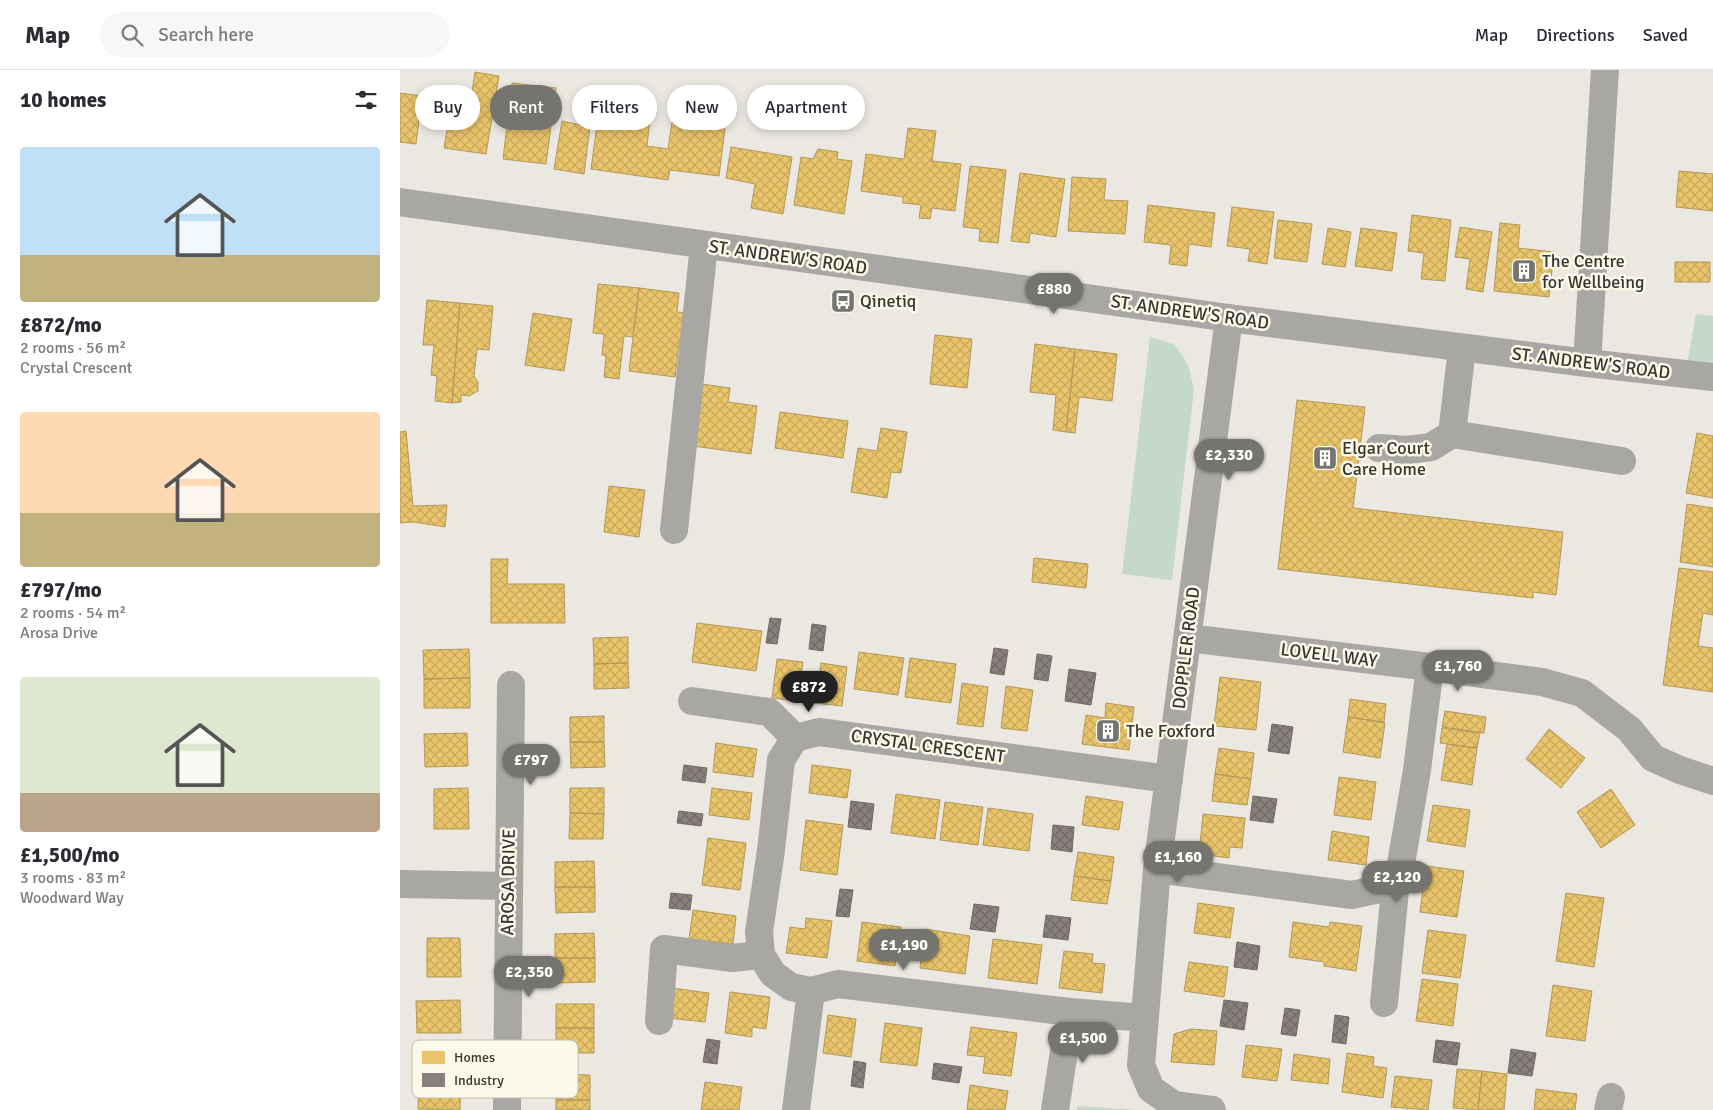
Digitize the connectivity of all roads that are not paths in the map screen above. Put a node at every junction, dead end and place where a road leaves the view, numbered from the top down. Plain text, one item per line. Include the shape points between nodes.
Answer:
1 (1605, 70) edge
2 (400, 202) edge
3 (704, 245) junction
4 (1229, 318) junction
5 (1462, 348) junction
6 (1587, 364) junction
7 (1713, 377) edge
8 (1452, 434) junction
9 (1379, 448) dead end
10 (1622, 461) dead end
11 (674, 530) dead end
12 (1188, 638) junction
13 (1430, 667) junction
14 (511, 685) dead end
15 (692, 701) dead end
16 (795, 738) junction
17 (1169, 779) junction
18 (1711, 781) edge
19 (1157, 869) junction
20 (1396, 880) junction
21 (400, 884) edge
22 (508, 886) junction
23 (761, 955) junction
24 (811, 991) junction
25 (1384, 1003) dead end
26 (1070, 1012) junction
27 (1145, 1018) junction
28 (659, 1021) dead end
29 (507, 1040) edge
30 (796, 1110) edge
31 (1055, 1110) edge
32 (1212, 1110) edge

1 - 6 street
2 - 3 street, ST. ANDREW'S ROAD
3 - 4 street, ST. ANDREW'S ROAD
3 - 11 street
4 - 5 street, ST. ANDREW'S ROAD
4 - 12 street, DOPPLER ROAD
5 - 6 street, ST. ANDREW'S ROAD
5 - 8 street
6 - 7 street, ST. ANDREW'S ROAD
8 - 9 street via 1431,447 1407,450
8 - 10 street
12 - 13 street, LOVELL WAY
12 - 17 street, DOPPLER ROAD
13 - 18 street, LOVELL WAY via 1542,682 1582,693 1629,729 1653,758
13 - 20 street via 1417,770
14 - 22 street, AROSA DRIVE
15 - 16 street via 769,712
16 - 17 street, CRYSTAL CRESCENT via 820,732
16 - 23 street via 781,760 759,932
17 - 19 street, DOPPLER ROAD
19 - 20 street via 1352,895 1375,890
19 - 27 street, DOPPLER ROAD
20 - 25 street
21 - 22 street
22 - 29 street, AROSA DRIVE
23 - 24 street via 773,974 791,988
23 - 28 street via 732,958 664,942
24 - 26 street via 838,984
24 - 30 street
26 - 27 street
26 - 31 street
27 - 32 street, DOPPLER ROAD via 1140,1065 1151,1089 1174,1105

